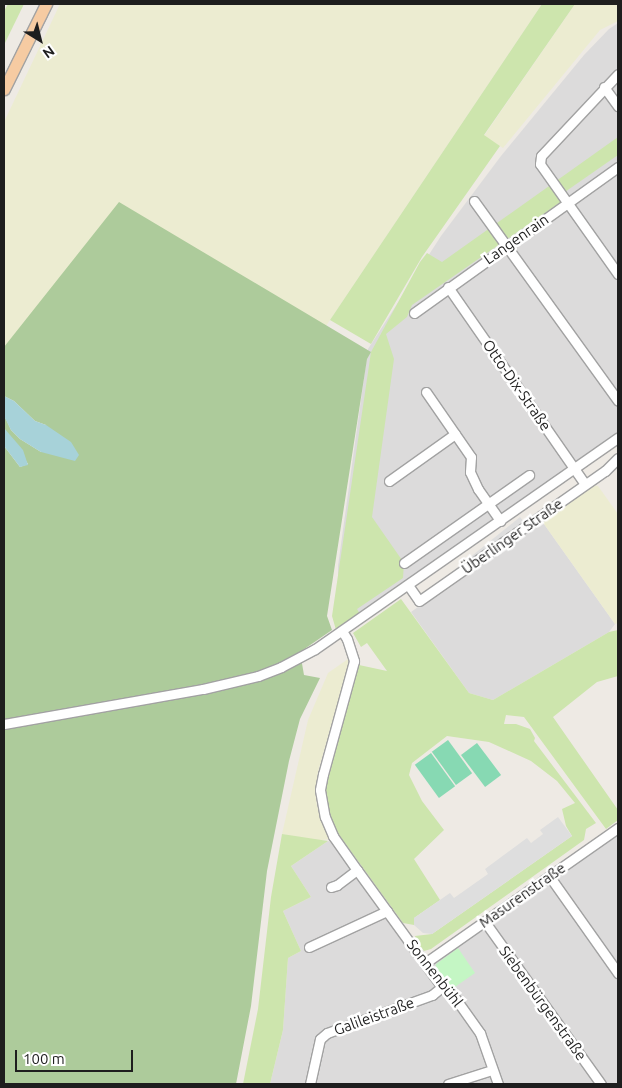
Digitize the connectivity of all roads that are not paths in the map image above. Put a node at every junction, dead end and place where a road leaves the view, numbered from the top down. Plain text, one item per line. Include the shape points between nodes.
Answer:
1 (46, 4) edge
2 (618, 74) edge
3 (604, 86) junction
4 (4, 89) edge
5 (618, 106) edge
6 (618, 167) edge
7 (474, 201) dead end
8 (568, 202) junction
9 (507, 245) junction
10 (618, 274) edge
11 (448, 286) junction
12 (414, 312) dead end
13 (426, 392) dead end
14 (618, 401) edge
15 (455, 434) junction
16 (618, 438) edge
17 (618, 458) edge
18 (575, 468) junction
19 (529, 476) dead end
20 (389, 482) dead end
21 (585, 484) junction
22 (489, 503) junction
23 (500, 521) junction
24 (404, 563) dead end
25 (408, 585) junction
26 (342, 631) junction
27 (4, 724) edge
28 (617, 831) edge
29 (357, 870) junction
30 (550, 877) junction
31 (330, 887) dead end
32 (387, 911) junction
33 (485, 922) junction
34 (309, 947) dead end
35 (425, 963) junction
36 (618, 973) edge
37 (442, 987) junction
38 (492, 1070) junction
39 (310, 1084) edge
40 (448, 1084) edge
41 (498, 1084) edge
42 (601, 1084) edge

1 - 4 main road
2 - 3 street
3 - 5 street
3 - 8 street via 540,156 540,164
6 - 8 street, Langenrain
7 - 9 street
8 - 9 street, Langenrain
8 - 10 street
9 - 11 street, Langenrain
9 - 14 street
11 - 12 street, Langenrain
11 - 18 street, Otto-Dix-Straße
13 - 15 street
15 - 20 street
15 - 22 street via 471,457 470,472
16 - 18 street, Überlinger Straße
17 - 21 street, Überlinger Straße
18 - 21 street, Otto-Dix-Straße
18 - 23 street, Überlinger Straße
19 - 22 street
21 - 25 street, Überlinger Straße via 419,600
22 - 23 street
22 - 24 street
23 - 25 street, Überlinger Straße
25 - 26 street, Überlinger Straße
26 - 27 street, Überlinger Straße via 282,668 234,682
26 - 29 street, Sonnenbühl via 348,639 354,662 320,790 325,818 333,836
28 - 30 street, Masurenstraße
29 - 31 street
29 - 32 street, Sonnenbühl
30 - 33 street, Masurenstraße
30 - 36 street
32 - 34 street
32 - 35 street, Sonnenbühl
33 - 35 street, Masurenstraße
33 - 42 street, Siebenbürgenstraße
35 - 37 street, Sonnenbühl
37 - 38 street, Sonnenbühl via 453,995 480,1033
37 - 39 street, Galileistraße via 432,995 327,1033 320,1039
38 - 40 street
38 - 41 street, Sonnenbühl

